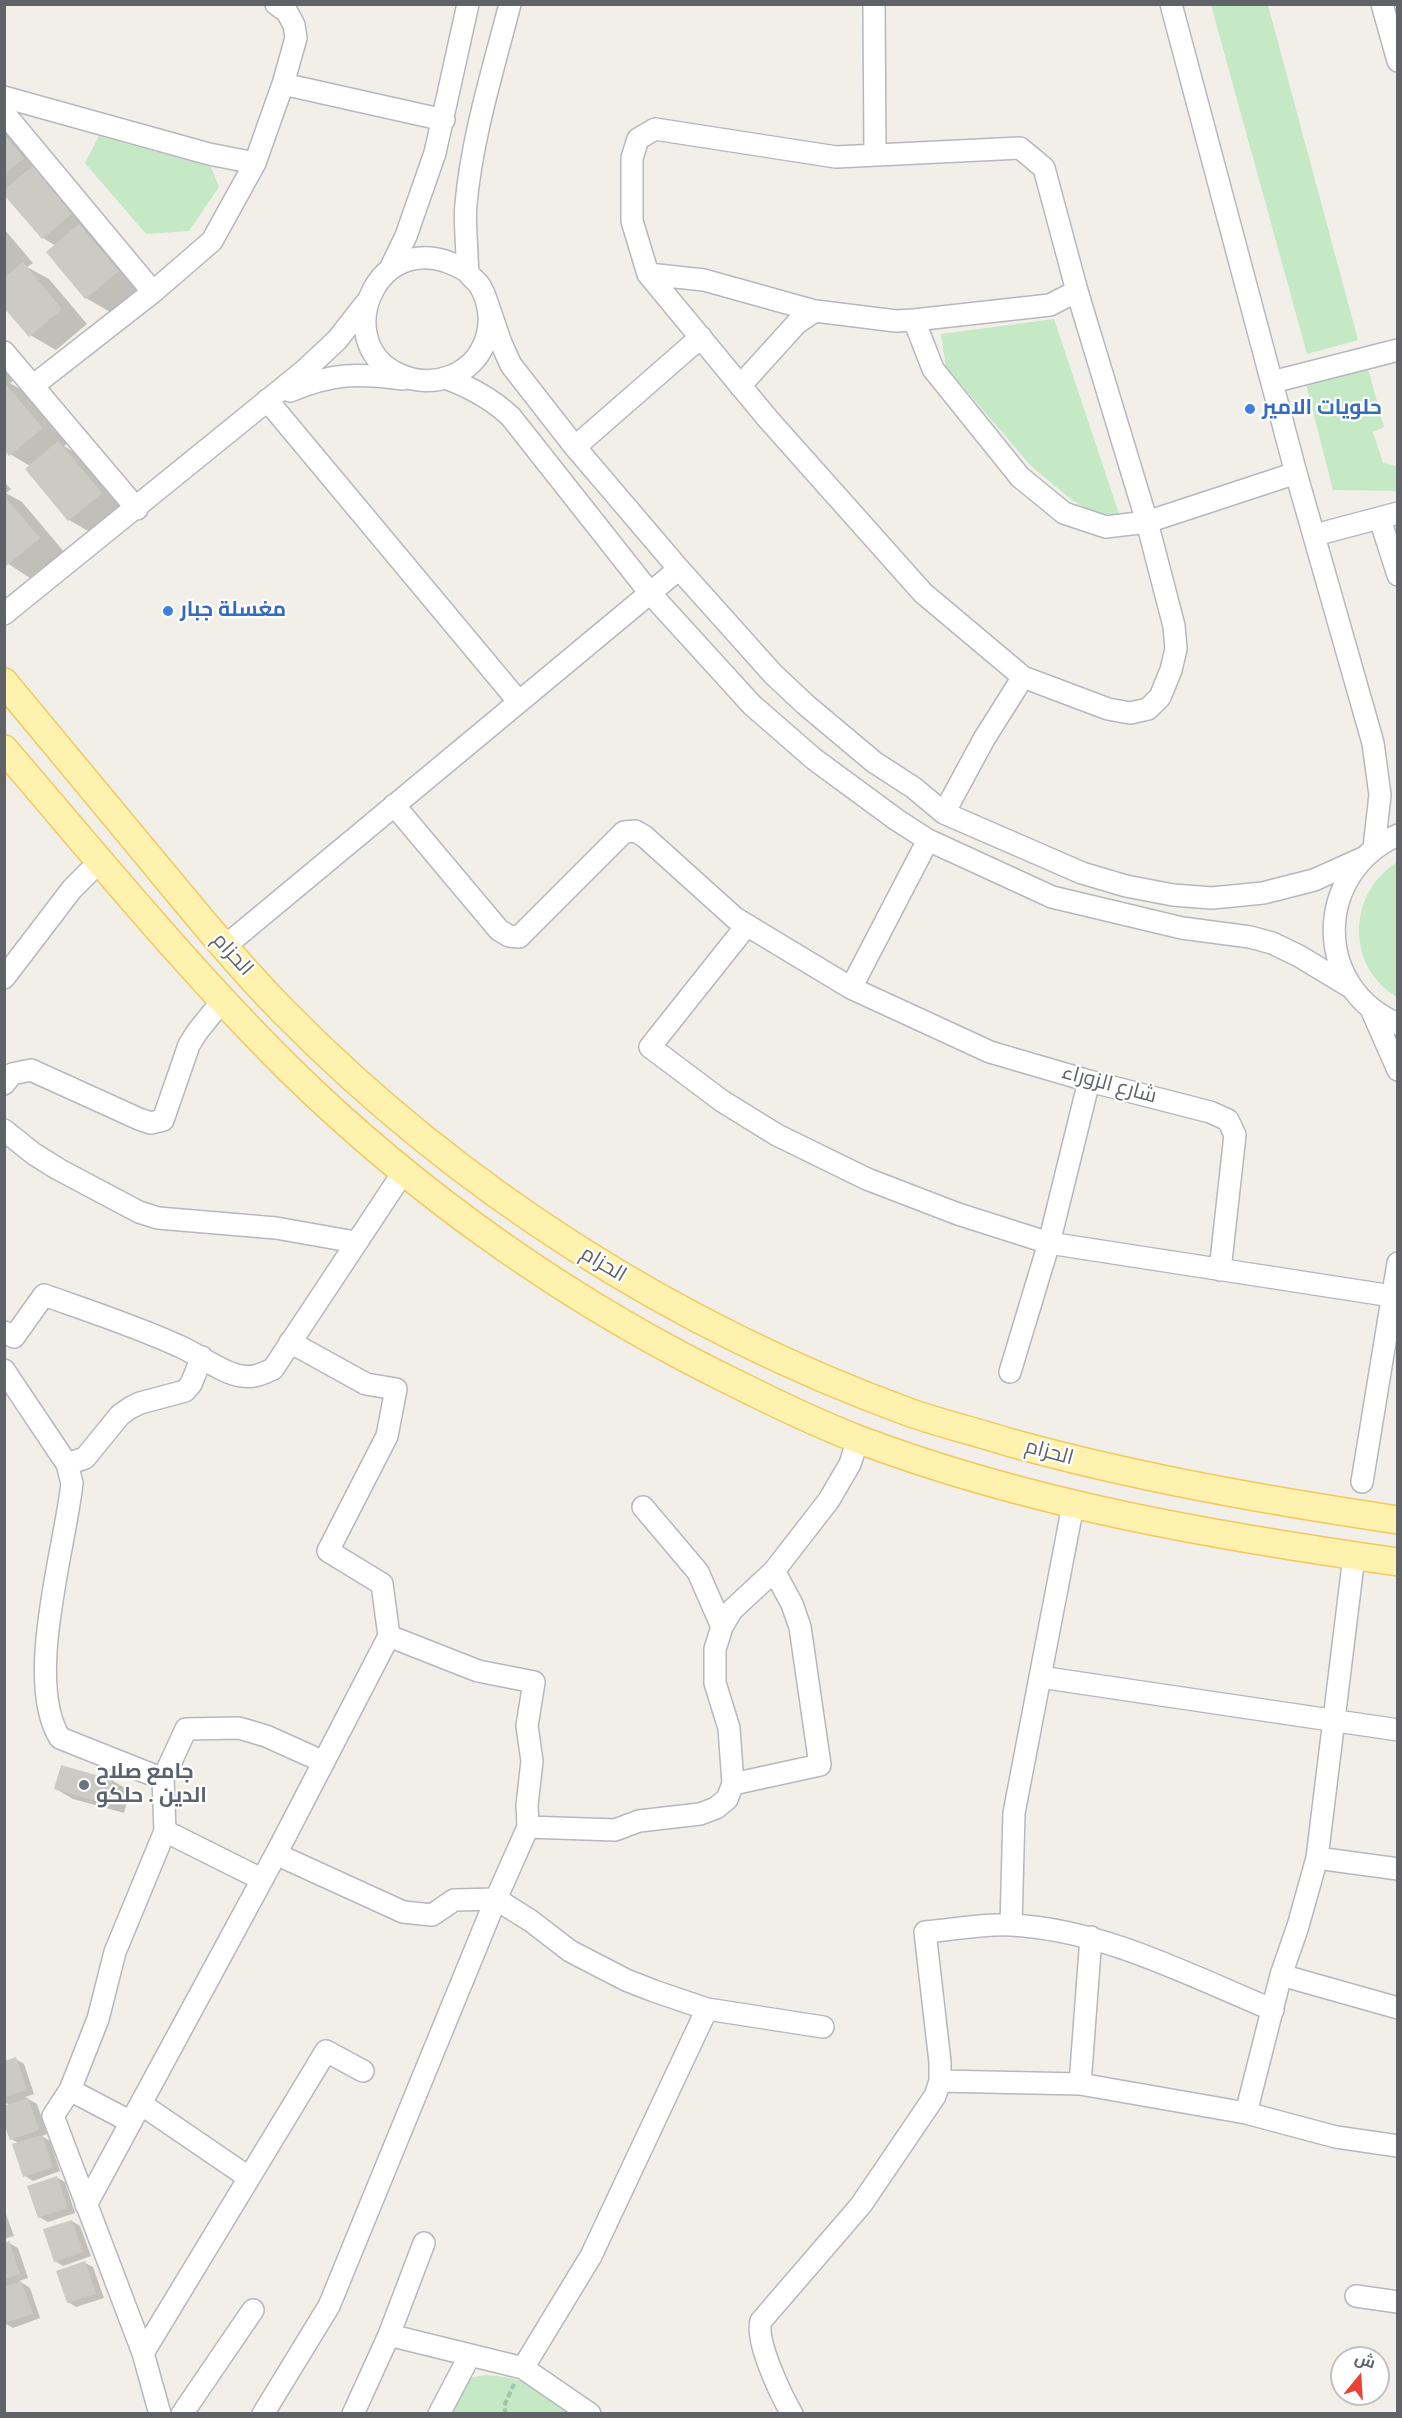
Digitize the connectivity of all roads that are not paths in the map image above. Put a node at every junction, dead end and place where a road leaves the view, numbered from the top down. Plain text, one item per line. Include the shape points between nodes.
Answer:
1 (276, 4) edge
2 (468, 4) edge
3 (510, 4) edge
4 (874, 4) edge
5 (1171, 4) edge
6 (1382, 4) edge
7 (1398, 61) edge
8 (283, 84) junction
9 (4, 97) edge
10 (4, 113) edge
11 (444, 120) junction
12 (875, 155) junction
13 (255, 163) junction
14 (390, 269) junction
15 (468, 272) junction
16 (648, 274) junction
17 (1077, 291) junction
18 (153, 292) junction
19 (486, 299) junction
20 (366, 303) junction
21 (815, 311) junction
22 (914, 320) junction
23 (701, 337) junction
24 (1398, 350) edge
25 (4, 352) edge
26 (448, 379) junction
27 (412, 380) junction
28 (1272, 382) junction
29 (34, 385) junction
30 (740, 386) junction
31 (267, 400) junction
32 (575, 447) junction
33 (1296, 473) junction
34 (136, 509) junction
35 (1389, 516) edge
36 (1148, 522) junction
37 (1315, 535) junction
38 (679, 569) junction
39 (1398, 574) edge
40 (650, 593) junction
41 (4, 614) edge
42 (1023, 676) junction
43 (4, 682) edge
44 (519, 702) junction
45 (4, 749) edge
46 (394, 806) junction
47 (944, 813) junction
48 (1398, 835) edge
49 (928, 840) junction
50 (1368, 853) junction
51 (100, 861) junction
52 (747, 925) junction
53 (224, 947) junction
54 (4, 978) edge
55 (851, 988) junction
56 (1352, 988) junction
57 (222, 1001) junction
58 (1371, 1008) junction
59 (1398, 1024) edge
60 (1398, 1070) edge
61 (1089, 1081) junction
62 (4, 1084) edge
63 (4, 1130) edge
64 (404, 1172) junction
65 (355, 1242) junction
66 (1049, 1243) junction
67 (1398, 1263) edge
68 (1220, 1270) junction
69 (1392, 1296) junction
70 (4, 1332) edge
71 (290, 1342) junction
72 (202, 1357) junction
73 (4, 1370) edge
74 (1010, 1372) dead end
75 (858, 1439) junction
76 (67, 1464) junction
77 (1362, 1482) dead end
78 (1073, 1505) junction
79 (643, 1507) dead end
80 (1398, 1520) edge
81 (1354, 1556) junction
82 (1398, 1562) edge
83 (774, 1571) junction
84 (722, 1627) junction
85 (389, 1636) junction
86 (1040, 1677) junction
87 (1334, 1720) junction
88 (1398, 1730) edge
89 (324, 1762) junction
90 (164, 1779) junction
91 (733, 1784) junction
92 (528, 1827) junction
93 (165, 1831) junction
94 (276, 1854) junction
95 (1317, 1858) junction
96 (1398, 1869) edge
97 (261, 1879) junction
98 (496, 1899) junction
99 (1011, 1925) junction
100 (1091, 1937) junction
101 (1281, 1975) junction
102 (1398, 2008) edge
103 (707, 2009) junction
104 (1273, 2010) junction
105 (823, 2027) dead end
106 (363, 2071) dead end
107 (940, 2081) junction
108 (1080, 2084) junction
109 (70, 2090) junction
110 (136, 2113) junction
111 (1246, 2113) junction
112 (1398, 2146) edge
113 (248, 2177) junction
114 (86, 2205) junction
115 (424, 2243) dead end
116 (1356, 2296) dead end
117 (1398, 2302) edge
118 (253, 2310) dead end
119 (389, 2335) junction
120 (143, 2354) junction
121 (470, 2355) junction
122 (523, 2368) junction
123 (160, 2414) edge
124 (182, 2414) edge
125 (263, 2414) edge
126 (353, 2414) edge
127 (440, 2414) edge
128 (590, 2414) edge
129 (792, 2414) edge

1 - 8 street via 287,12 296,38
2 - 11 street
3 - 15 street via 479,123 466,205
4 - 12 street
5 - 28 street
6 - 7 street
8 - 11 street
8 - 13 street
9 - 13 street via 208,154
10 - 18 street
11 - 14 street via 416,208
12 - 16 street via 836,157 655,129 638,139 632,158 632,221
12 - 17 street via 1020,148 1044,168
13 - 18 street via 212,241
14 - 15 street via 421,258 446,261
14 - 20 street via 375,284
15 - 19 street
16 - 21 street via 704,280
16 - 23 street
17 - 22 street via 1050,305
17 - 36 street
18 - 29 street
19 - 26 street via 490,318 479,355
19 - 32 street via 511,365
20 - 27 street via 364,324 369,344 381,362
20 - 31 street via 322,354
21 - 22 street
21 - 30 street via 797,323
22 - 36 street via 933,369 1020,477 1064,513 1106,527
23 - 30 street
23 - 32 street
24 - 28 street
25 - 29 street
26 - 27 street
26 - 40 street via 471,387 511,417
27 - 31 street via 359,374 337,376 315,380
28 - 33 street
29 - 34 street
30 - 42 street via 923,593
31 - 34 street
31 - 44 street
32 - 38 street
33 - 36 street
33 - 37 street
34 - 41 street
35 - 37 street
35 - 39 street
36 - 42 street via 1176,649 1160,697 1148,709 1130,713 1108,709
37 - 50 street via 1373,743 1380,795
38 - 40 street
38 - 47 street via 806,705 866,756
40 - 44 street
40 - 49 street via 752,705 814,759
42 - 47 street
43 - 53 main road, الحزام
44 - 46 street
45 - 51 main road
46 - 52 street, شارع الزوراء via 499,930 509,936 519,937 624,832 635,831
46 - 53 street
47 - 50 street via 1082,873 1173,895 1212,898 1263,893 1314,880
48 - 50 street
49 - 55 street
49 - 56 street via 1052,897 1182,928 1272,943
50 - 56 street via 1344,884 1335,913 1338,960
51 - 54 street via 72,889
51 - 57 main road
52 - 55 street, شارع الزوراء
52 - 66 street via 650,1047 747,1118 847,1169 931,1204
53 - 80 main road, الحزام via 327,1054 420,1136 611,1271 751,1346 914,1414 1075,1460 1217,1492
55 - 61 street, شارع الزوراء via 990,1052
56 - 58 street
57 - 62 street via 189,1045 163,1120 151,1123 139,1119 31,1070 12,1074
57 - 64 main road via 291,1070
58 - 59 street
58 - 60 street
61 - 66 street
61 - 68 street, شارع الزوراء via 1228,1120 1235,1135
63 - 65 street via 57,1169 139,1212 158,1218 276,1228
64 - 65 street
64 - 75 main road via 538,1270 640,1332 718,1375
65 - 71 street
66 - 68 street
66 - 74 street
67 - 69 street
68 - 69 street
69 - 77 street
70 - 72 street via 14,1337 44,1295
71 - 72 street via 273,1369 258,1376 230,1373
71 - 85 street via 366,1384 396,1389 387,1436 328,1551 382,1584
72 - 76 street via 186,1390 130,1408 85,1458
73 - 76 street
75 - 78 main road
75 - 83 street via 850,1464 829,1500
76 - 90 street via 72,1483 45,1656 53,1726 60,1737
78 - 81 main road via 1225,1537
78 - 86 street
79 - 84 street via 698,1572
81 - 82 main road
81 - 87 street
83 - 84 street via 732,1610
83 - 91 street via 801,1627 820,1765
84 - 91 street via 716,1649 715,1683 729,1728
85 - 89 street
85 - 92 street via 478,1671 534,1682 527,1726 532,1761
86 - 87 street
86 - 99 street via 1014,1813
87 - 88 street
87 - 95 street
89 - 90 street via 239,1728 186,1729
89 - 94 street
90 - 93 street
91 - 92 street via 727,1799 700,1814 639,1821 615,1830
92 - 98 street
93 - 97 street
93 - 109 street via 115,1952 98,2019
94 - 97 street
94 - 98 street via 403,1912 432,1915 454,1900
95 - 96 street
95 - 101 street
97 - 110 street
98 - 103 street via 570,1951 626,1980
98 - 125 street via 329,2306
99 - 100 street
99 - 107 street via 925,1932
100 - 104 street
100 - 108 street
101 - 102 street
101 - 104 street
103 - 105 street
103 - 122 street via 591,2256
104 - 111 street
106 - 113 street via 326,2050
107 - 108 street
107 - 129 street via 935,2096 861,2205 761,2321 762,2343
108 - 111 street
109 - 110 street
109 - 114 street via 53,2116
110 - 113 street
110 - 114 street
111 - 112 street via 1336,2137
113 - 120 street
114 - 120 street
115 - 119 street
116 - 117 street
118 - 124 street
119 - 121 street
119 - 126 street
120 - 123 street
121 - 122 street
121 - 127 street
122 - 128 street

